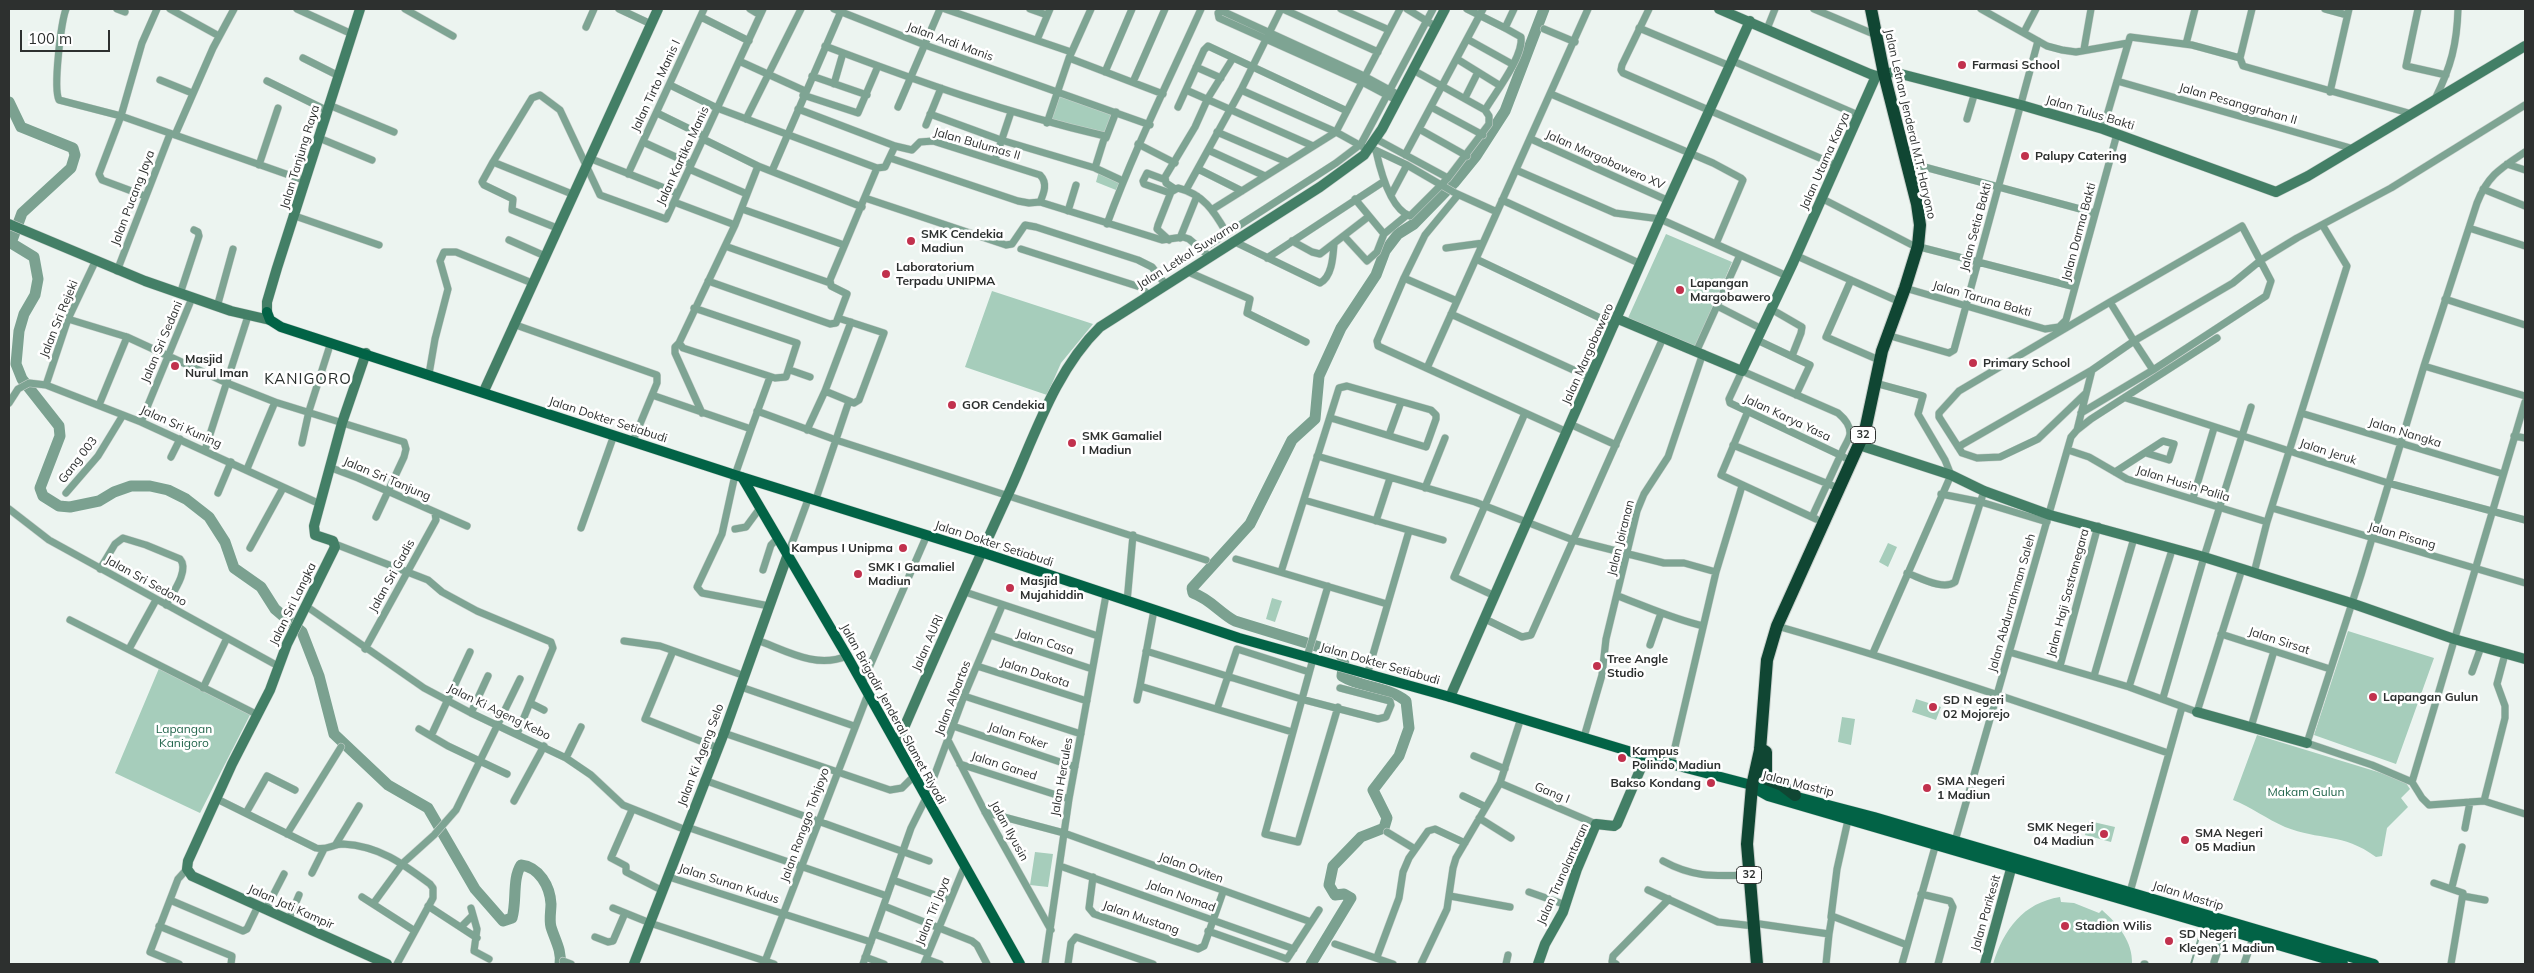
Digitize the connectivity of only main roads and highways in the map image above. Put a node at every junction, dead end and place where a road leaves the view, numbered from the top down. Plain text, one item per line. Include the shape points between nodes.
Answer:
1 (1871, 9) edge
2 (269, 316) road end
3 (739, 476) junction
4 (1760, 748) junction
5 (1752, 786) junction
6 (1795, 795) junction
7 (1871, 822) junction
8 (2204, 919) junction
9 (1020, 964) edge
10 (1757, 964) edge
11 (2343, 964) edge
12 (2370, 964) edge

1 - 4 highway, Jalan Letnan Jenderal M.T. Haryono / 32 via 1880,75 1917,204 1918,246 1879,360 1865,431 1859,445 1846,458 1833,486 1776,626 1767,660
2 - 3 main road, Jalan Dokter Setiabudi via 281,327
3 - 5 main road, Jalan Dokter Setiabudi via 1127,602
3 - 9 main road, Jalan Brigadir Jenderal Slamet Riyadi via 847,656
4 - 5 highway, Jalan Letnan Jenderal M.T. Haryono / 32
4 - 6 highway via 1766,752 1766,779
5 - 6 main road, Jalan Mastrip
5 - 7 main road, Jalan Mastrip via 1768,796 1848,820
5 - 10 highway, 32 via 1748,844
6 - 7 main road, Jalan Mastrip
7 - 8 main road, Jalan Mastrip via 1955,841 2130,892
7 - 8 main road, Jalan Mastrip via 1935,847
8 - 11 main road, Jalan Mastrip via 2225,930
8 - 12 main road, Jalan Mastrip

